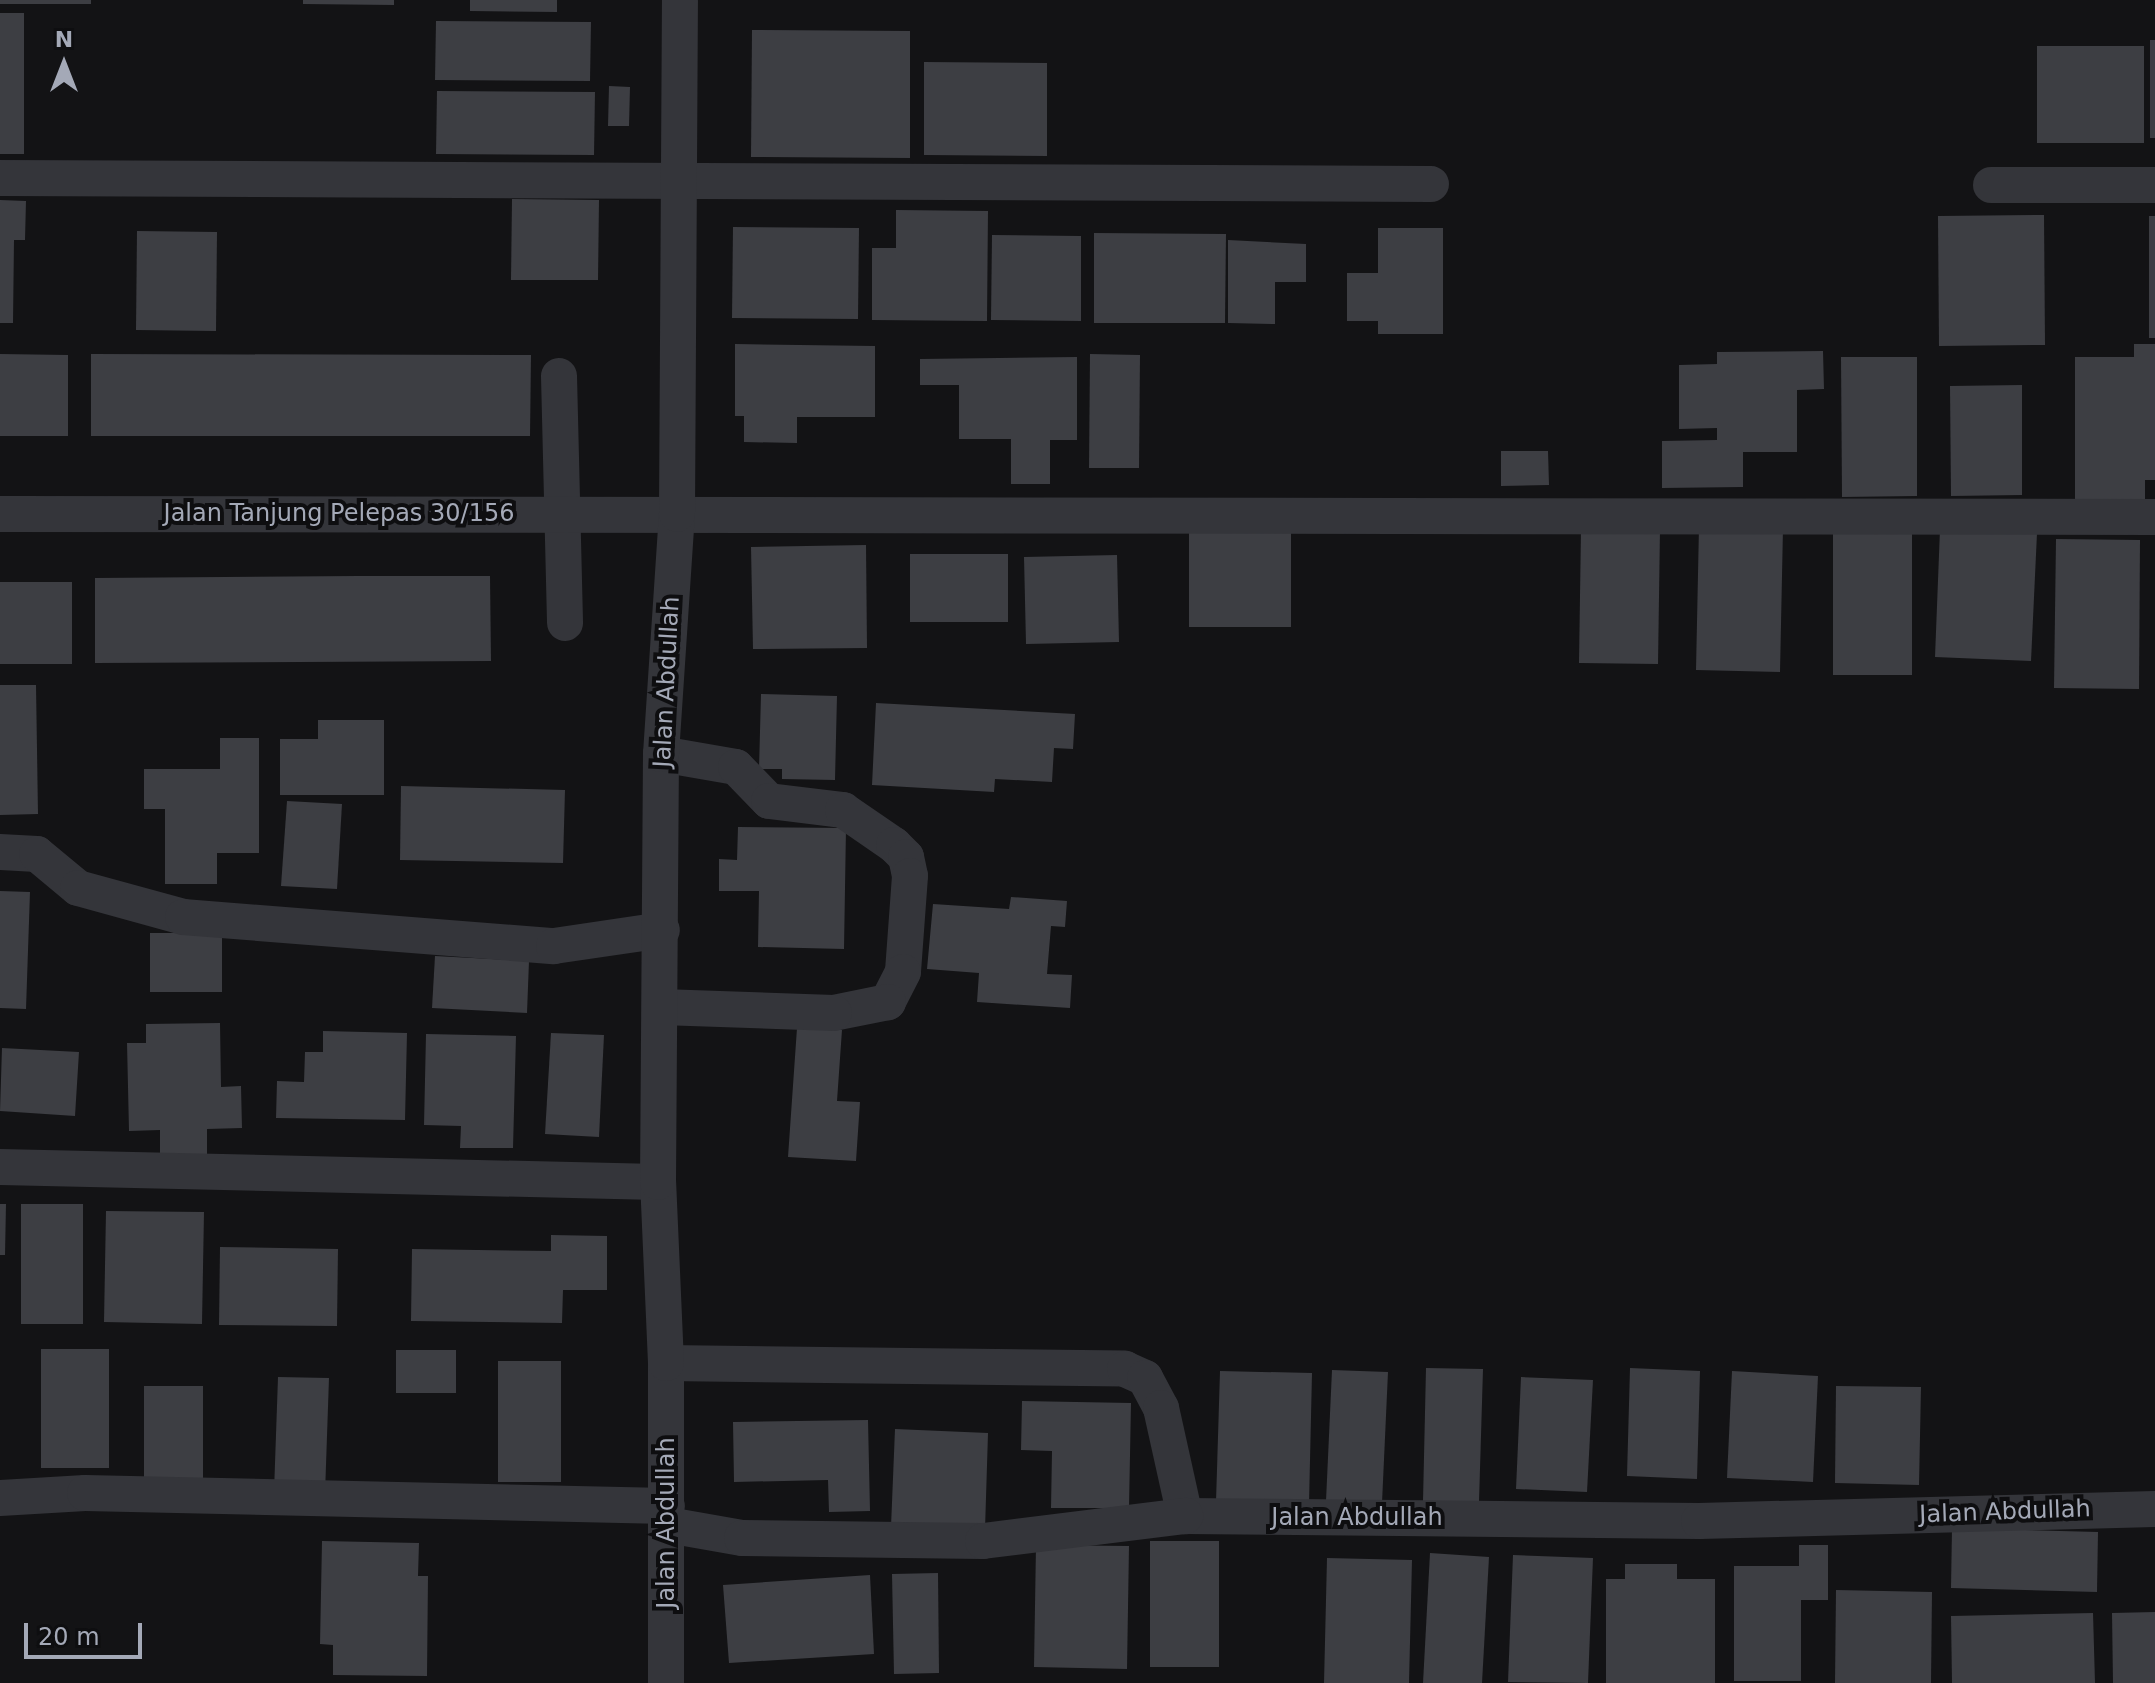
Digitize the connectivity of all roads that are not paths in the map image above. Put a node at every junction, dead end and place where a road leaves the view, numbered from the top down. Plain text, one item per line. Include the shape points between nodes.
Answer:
1 (680, 0) edge
2 (0, 178) edge
3 (677, 183) junction
4 (1431, 184) dead end
5 (1991, 185) dead end
6 (2155, 185) edge
7 (559, 376) dead end
8 (0, 514) edge
9 (562, 514) junction
10 (677, 514) junction
11 (2155, 517) edge
12 (565, 623) dead end
13 (661, 754) junction
14 (0, 852) edge
15 (662, 930) junction
16 (661, 1007) junction
17 (0, 1167) edge
18 (658, 1182) junction
19 (666, 1363) junction
20 (0, 1498) edge
21 (2155, 1509) edge
22 (667, 1516) junction
23 (1185, 1516) junction
24 (666, 1683) edge

1 - 3 street, Jalan Abdullah
2 - 3 street
3 - 4 street
3 - 10 street, Jalan Abdullah
5 - 6 street
7 - 9 street
8 - 9 street, Jalan Tanjung Pelepas 30/156
9 - 10 street, Jalan Tanjung Pelepas 30/156
9 - 12 street
10 - 11 street, Jalan Tanjung Pelepas 30/156
10 - 13 street, Jalan Abdullah
13 - 15 street, Jalan Abdullah
13 - 16 street via 736,767 769,801 843,810 894,845 906,857 910,876 903,972 888,1002 834,1013
14 - 15 street via 37,854 78,888 183,917 554,946
15 - 16 street, Jalan Abdullah
16 - 18 street, Jalan Abdullah
17 - 18 street
18 - 19 street, Jalan Abdullah
19 - 22 street, Jalan Abdullah
19 - 23 street via 1125,1369 1145,1378 1161,1408
20 - 22 street, Jalan Abdullah via 85,1493
21 - 23 street, Jalan Abdullah via 1699,1521
22 - 23 street, Jalan Abdullah via 742,1538 983,1541
22 - 24 street, Jalan Abdullah

